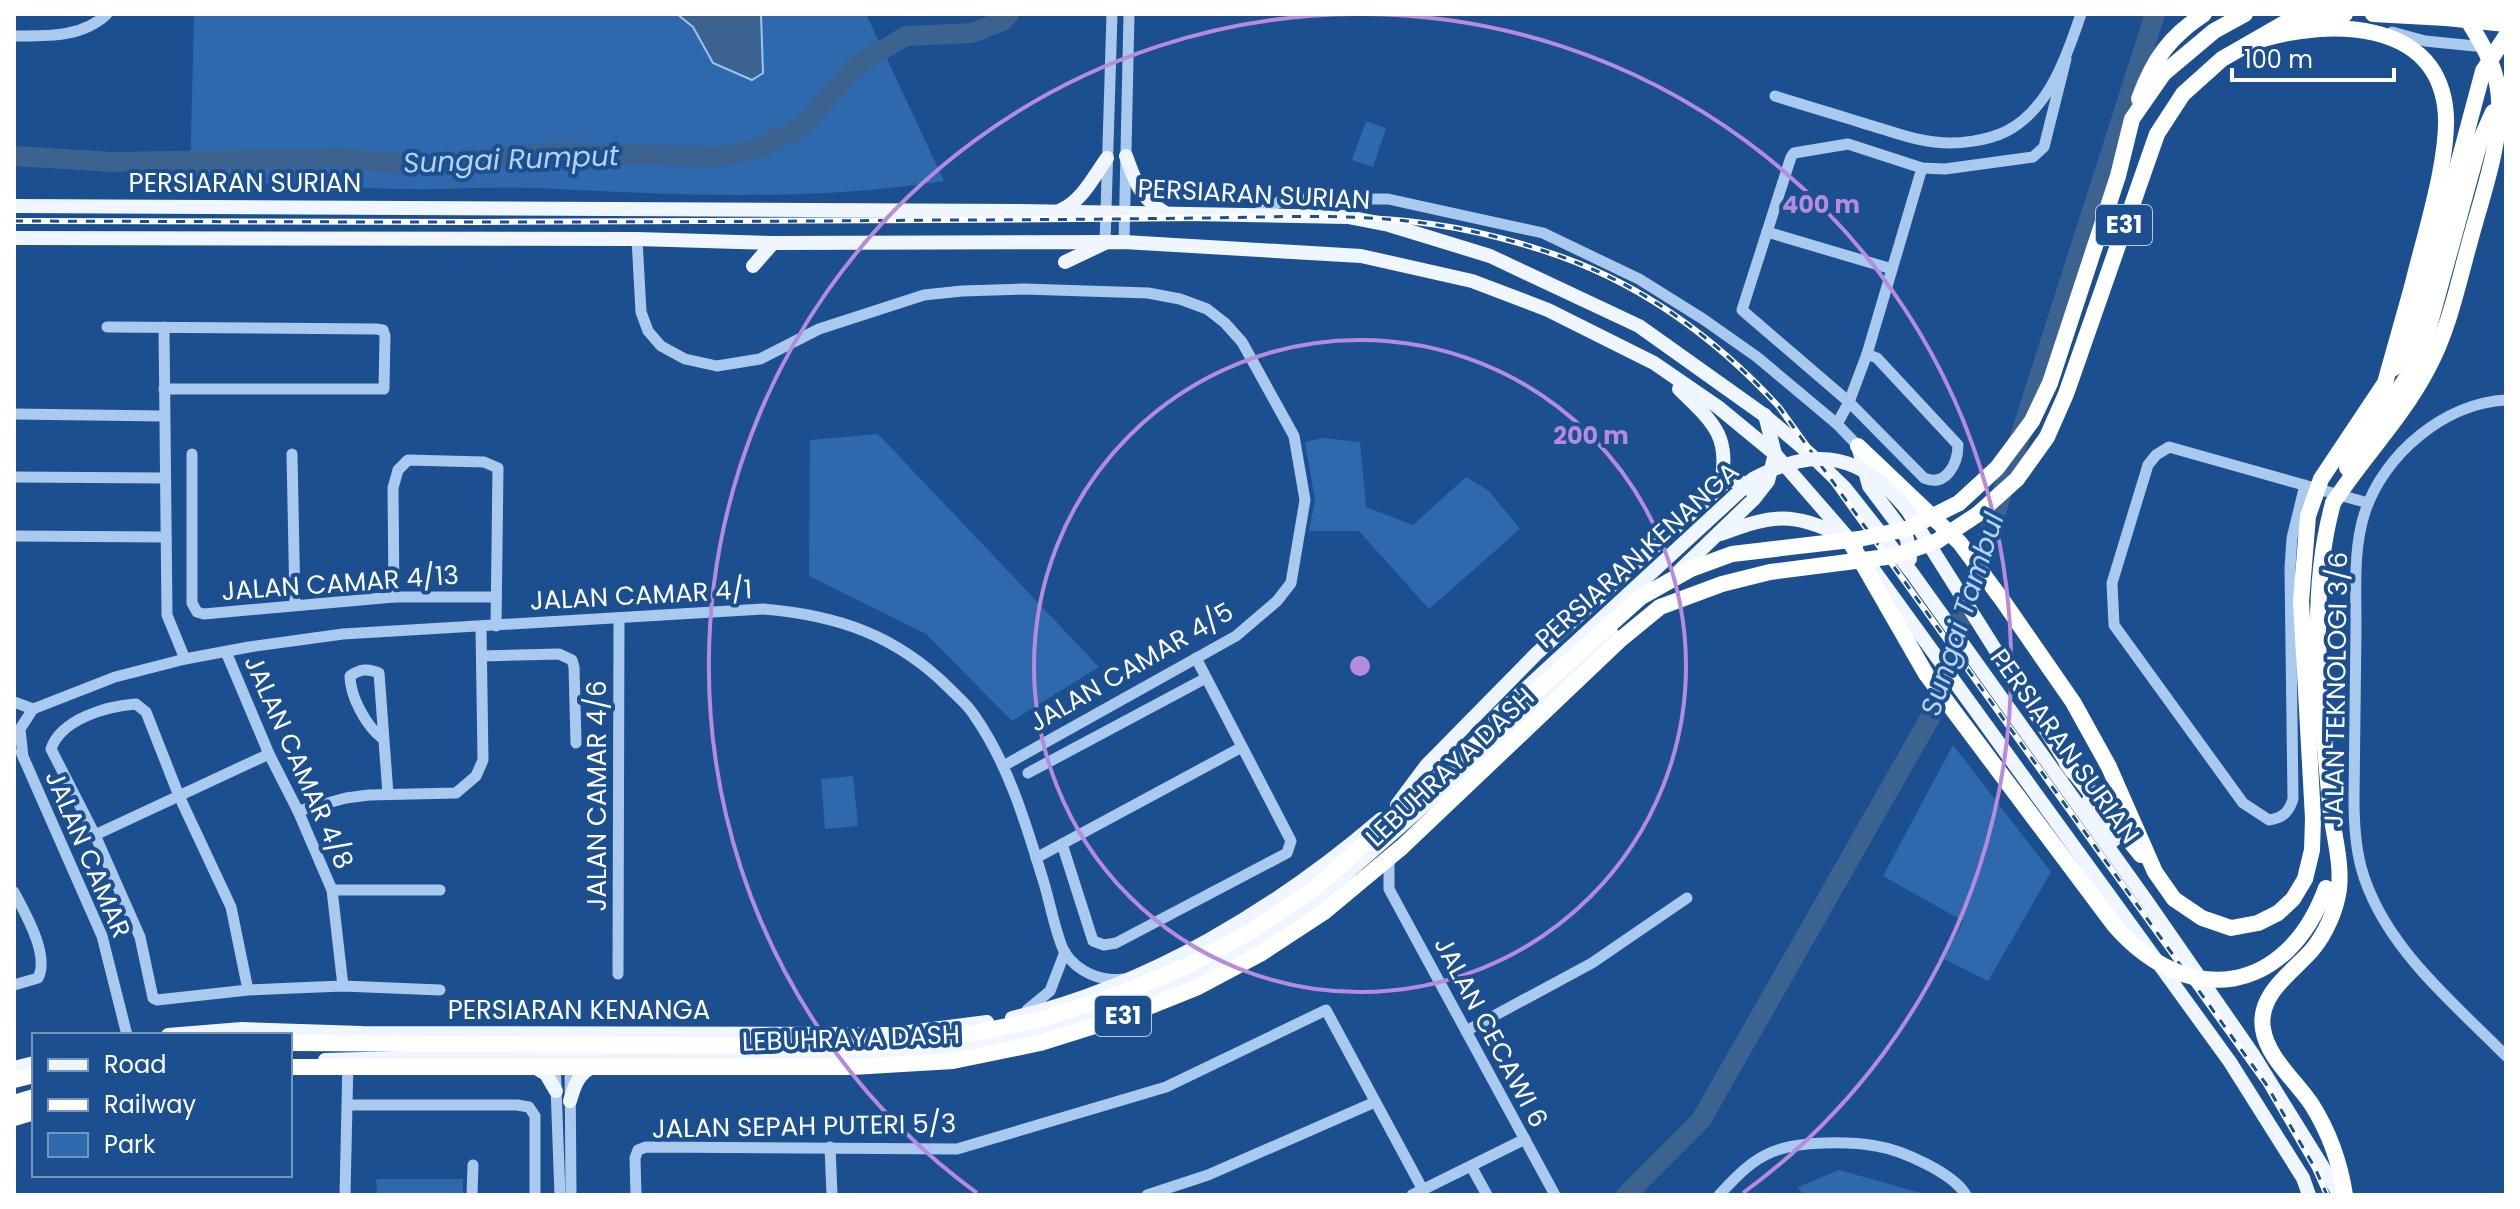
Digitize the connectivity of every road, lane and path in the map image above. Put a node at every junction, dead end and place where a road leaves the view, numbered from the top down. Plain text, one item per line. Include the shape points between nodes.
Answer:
1 (107, 14) edge
2 (1112, 14) edge
3 (1129, 14) edge
4 (2081, 14) edge
5 (2204, 14) edge
6 (2245, 14) edge
7 (2330, 14) edge
8 (2345, 14) edge
9 (2373, 14) edge
10 (2404, 14) edge
11 (2464, 14) edge
12 (2506, 27) edge
13 (14, 36) edge
14 (2506, 36) edge
15 (2250, 42) junction
16 (2506, 49) edge
17 (2066, 59) junction
18 (2506, 90) edge
19 (1775, 96) dead end
20 (2132, 119) junction
21 (1126, 156) junction
22 (1107, 158) junction
23 (1922, 168) junction
24 (14, 205) edge
25 (1057, 212) junction
26 (1106, 212) junction
27 (1124, 212) junction
28 (1167, 214) junction
29 (1254, 215) junction
30 (1767, 232) junction
31 (637, 239) junction
32 (19, 240) edge
33 (1124, 242) junction
34 (773, 243) junction
35 (1105, 243) junction
36 (1065, 262) dead end
37 (753, 266) dead end
38 (1892, 269) junction
39 (107, 327) dead end
40 (164, 327) junction
41 (1867, 354) junction
42 (1654, 363) junction
43 (2385, 383) junction
44 (164, 389) junction
45 (2506, 400) edge
46 (1849, 402) junction
47 (14, 414) edge
48 (1764, 415) junction
49 (163, 416) junction
50 (1837, 424) junction
51 (1858, 446) junction
52 (192, 454) dead end
53 (292, 454) dead end
54 (1775, 454) junction
55 (14, 477) edge
56 (164, 478) junction
57 (2305, 485) junction
58 (1720, 487) junction
59 (1754, 499) junction
60 (2333, 503) junction
61 (2368, 503) junction
62 (14, 536) edge
63 (166, 537) junction
64 (1712, 537) junction
65 (1849, 540) junction
66 (1912, 573) junction
67 (394, 597) junction
68 (496, 597) junction
69 (295, 604) junction
70 (619, 618) junction
71 (496, 626) junction
72 (481, 627) junction
73 (226, 652) junction
74 (482, 656) junction
75 (1196, 658) junction
76 (185, 659) junction
77 (1206, 678) junction
78 (14, 702) edge
79 (33, 709) junction
80 (382, 738) junction
81 (14, 740) edge
82 (576, 743) dead end
83 (1242, 747) junction
84 (269, 754) junction
85 (23, 757) junction
86 (2067, 763) junction
87 (1005, 765) junction
88 (1028, 773) dead end
89 (388, 794) junction
90 (179, 796) junction
91 (1397, 805) junction
92 (298, 811) junction
93 (2331, 813) junction
94 (1396, 832) junction
95 (95, 835) junction
96 (1062, 844) junction
97 (1036, 858) junction
98 (2155, 872) junction
99 (1389, 889) junction
100 (332, 890) junction
101 (440, 890) dead end
102 (1329, 890) junction
103 (14, 892) edge
104 (1687, 898) dead end
105 (2146, 900) junction
106 (1065, 952) junction
107 (618, 974) dead end
108 (1128, 978) junction
109 (14, 985) edge
110 (343, 986) junction
111 (248, 990) junction
112 (440, 990) dead end
113 (1015, 1018) junction
114 (1466, 1031) junction
115 (126, 1033) edge
116 (193, 1033) edge
117 (362, 1033) junction
118 (769, 1035) junction
119 (292, 1043) edge
120 (561, 1054) junction
121 (474, 1056) junction
122 (2506, 1056) edge
123 (680, 1058) junction
124 (348, 1059) junction
125 (292, 1065) edge
126 (292, 1065) edge
127 (556, 1091) junction
128 (570, 1101) junction
129 (1375, 1102) junction
130 (348, 1105) junction
131 (1525, 1139) junction
132 (830, 1147) junction
133 (473, 1165) dead end
134 (1471, 1166) junction
135 (1417, 1192) edge
136 (345, 1195) edge
137 (472, 1195) edge
138 (535, 1195) edge
139 (560, 1195) edge
140 (571, 1195) edge
141 (636, 1195) edge
142 (832, 1195) edge
143 (1147, 1195) edge
144 (1487, 1195) edge
145 (1555, 1195) edge
146 (1719, 1195) edge
147 (1966, 1195) edge
148 (2309, 1195) edge
149 (2343, 1195) edge

1 - 13 street via 68,34
2 - 22 street
3 - 21 street
4 - 17 street
5 - 20 highway via 2165,47 2150,70
6 - 20 highway, LEBUHRAYA DASH / E31 via 2214,31 2164,73
7 - 16 street via 2425,41
8 - 15 highway, LEBUHRAYA DASH / E31, bridge via 2283,24
9 - 12 highway, bridge
10 - 12 street
11 - 60 highway, bridge via 2488,54 2499,100 2485,184 2445,331 2428,368
14 - 43 highway, bridge via 2483,71 2406,351
15 - 43 highway, bridge via 2292,30 2379,33 2417,54 2441,87 2446,107 2443,155
15 - 125 highway, LEBUHRAYA DASH / E31, bridge via 2183,94 2157,134 2066,394 2047,437 2017,479 1937,541 1894,556 1770,572 1660,607 1402,847 1324,912 1198,987 1040,1043 953,1061 852,1067
17 - 19 street via 2043,98 2023,119 2008,131 1972,140 1937,143 1912,138
17 - 23 street via 2044,147 2033,157
18 - 60 highway, bridge via 2480,141 2427,334 2411,371 2338,482
20 - 119 highway, LEBUHRAYA DASH / E31, bridge via 2050,383 2006,457 1959,503 1907,529 1732,554 1641,597 1315,888 1185,967 1042,1019 933,1040 862,1046
21 - 27 street
21 - 28 main road via 1138,189
22 - 25 main road via 1081,195
22 - 26 street
23 - 30 street via 1848,144 1794,153
23 - 38 street
24 - 25 main road, PERSIARAN SURIAN
25 - 26 main road, PERSIARAN SURIAN
26 - 27 main road, PERSIARAN SURIAN
26 - 35 street
27 - 28 main road, PERSIARAN SURIAN
27 - 33 street
28 - 29 main road, PERSIARAN SURIAN
29 - 48 main road, PERSIARAN SURIAN via 1348,217 1490,256 1639,326
29 - 50 street via 1285,199 1388,199 1543,233 1639,279 1703,319
30 - 38 street
30 - 46 street via 1742,310
31 - 32 main road, PERSIARAN SURIAN
31 - 34 main road, PERSIARAN SURIAN
31 - 75 street, JALAN CAMAR 4/5 via 641,312 648,331 661,346 685,359 717,366 760,359 819,329 924,295 1024,289 1148,293 1207,309 1242,342 1294,436 1305,500 1287,590 1236,636
33 - 35 main road, PERSIARAN SURIAN
33 - 42 main road, PERSIARAN SURIAN via 1361,256 1472,281 1548,310
34 - 35 main road, PERSIARAN SURIAN
34 - 37 main road
35 - 36 main road
38 - 41 street
39 - 40 street
40 - 44 street
40 - 44 street via 383,330 386,385 376,391
41 - 46 street
41 - 46 street via 1877,358 1958,445 1949,474 1929,481
42 - 54 main road, PERSIARAN SURIAN
42 - 58 main road via 1715,424 1724,448
43 - 98 highway, bridge via 2321,479 2308,516 2301,601 2313,818 2305,879 2278,913 2231,928 2202,918 2174,899
44 - 49 street
45 - 61 street, JALAN TEKNOLOGI 3/6 via 2451,414 2420,435 2386,469
46 - 50 street
47 - 49 street
48 - 54 main road
48 - 66 main road, PERSIARAN SURIAN via 1845,488
49 - 56 street
50 - 51 street
51 - 66 main road via 1869,486 1907,539
51 - 98 highway via 1960,543 2002,599 2073,702 2109,767
52 - 69 street, JALAN CAMAR 4/13 via 192,603 197,612
53 - 69 street
54 - 59 main road, PERSIARAN KENANGA via 1768,481
54 - 65 main road, PERSIARAN SURIAN
55 - 56 street
56 - 63 street
57 - 57 street via 2290,568 2293,799 2289,810 2269,820 2243,803 2114,625 2112,583 2148,465 2169,447
57 - 61 street
58 - 59 main road via 1728,480 1741,482 1752,488
58 - 91 main road via 1536,654 1426,766
59 - 64 main road, PERSIARAN KENANGA
60 - 93 highway via 2317,604
61 - 122 street, JALAN TEKNOLOGI 3/6 via 2357,556 2354,799 2361,867 2395,937
62 - 63 street
63 - 76 street via 167,615
64 - 65 main road via 1756,521 1790,518 1814,522
64 - 94 main road, PERSIARAN KENANGA
65 - 93 highway, bridge via 1926,674 2114,925 2150,960 2195,979 2214,980 2274,962 2316,916 2326,888
65 - 148 main road, PERSIARAN SURIAN via 2230,1062
66 - 105 main road, PERSIARAN SURIAN
67 - 68 street, JALAN CAMAR 4/13
67 - 68 street via 393,488 401,466 418,460 484,462 498,468
67 - 69 street, JALAN CAMAR 4/13
68 - 71 street
70 - 71 street, JALAN CAMAR 4/1
70 - 87 street, JALAN CAMAR 4/1 via 763,609 818,615 860,629 897,645 935,674 973,712
70 - 107 street, JALAN CAMAR 4/6
71 - 72 street, JALAN CAMAR 4/1
72 - 73 street, JALAN CAMAR 4/1 via 343,634
72 - 74 street
73 - 76 street, JALAN CAMAR 4/1
73 - 84 street, JALAN CAMAR 4/8
74 - 82 street via 559,654 572,660
74 - 89 street via 483,760 476,776 456,793
75 - 77 street
75 - 87 street, JALAN CAMAR 4/5
76 - 79 street, JALAN CAMAR 4/1 via 115,677
77 - 83 street
77 - 88 street
78 - 79 street
79 - 85 street via 20,729
80 - 80 street via 379,673 357,671 350,676 351,687 370,728
80 - 89 street
81 - 85 street, JALAN CAMAR
83 - 96 street
83 - 96 street via 1291,841 1287,853 1104,945 1093,941
84 - 90 street
84 - 92 street, JALAN CAMAR 4/8
85 - 115 street, JALAN CAMAR via 102,936
86 - 91 main road, PERSIARAN KENANGA, bridge via 1890,487 1846,463 1825,459 1778,465 1753,479
86 - 98 highway
86 - 105 main road, PERSIARAN KENANGA
87 - 97 street, JALAN CAMAR 4/1
89 - 92 street
90 - 95 street
90 - 95 street via 142,707 124,704 69,725 51,749
90 - 111 street via 231,907
91 - 108 main road, PERSIARAN KENANGA via 1260,910
92 - 100 street, JALAN CAMAR 4/8
93 - 149 highway via 2339,889 2331,920 2265,1003 2262,1028 2270,1049 2313,1106 2340,1163
94 - 99 street via 1388,860
94 - 102 main road, PERSIARAN KENANGA
95 - 111 street via 140,937 153,998
96 - 97 street
97 - 106 street, JALAN CAMAR 4/1
99 - 102 street via 1362,880
99 - 114 street, JALAN CECAWI 6
100 - 101 street
100 - 110 street, JALAN CAMAR 4/8
102 - 123 main road, PERSIARAN KENANGA via 1277,929 1198,973 1090,1017 1021,1035 869,1057
103 - 109 street via 42,960 38,978
104 - 114 street via 1592,963
105 - 149 main road, PERSIARAN SURIAN
106 - 108 street via 1095,978
106 - 113 street via 1050,991
108 - 113 main road, PERSIARAN KENANGA
110 - 111 street
110 - 112 street
113 - 118 main road, PERSIARAN KENANGA via 893,1034
114 - 131 street, JALAN CECAWI 6
116 - 117 main road, PERSIARAN KENANGA
117 - 118 main road, PERSIARAN KENANGA
117 - 120 main road via 410,1040 544,1041
118 - 120 main road via 584,1042
120 - 121 main road, PERSIARAN KENANGA
120 - 123 main road, PERSIARAN KENANGA
120 - 127 street
120 - 128 street
121 - 124 main road, PERSIARAN KENANGA
121 - 127 main road via 542,1070
123 - 128 main road via 595,1065 575,1081
124 - 126 main road, PERSIARAN KENANGA
124 - 130 street
127 - 139 street
128 - 140 street
129 - 132 street, JALAN SEPAH PUTERI 5/3 via 1326,1010 1166,1087 957,1149
129 - 135 street
129 - 143 street via 1208,1175
130 - 136 street
130 - 138 street via 529,1107 535,1116
131 - 134 street
131 - 145 street, JALAN CECAWI 6
132 - 141 street, JALAN SEPAH PUTERI 5/3 via 646,1147 635,1158
132 - 142 street
133 - 137 street
134 - 135 street
134 - 144 street
146 - 147 street via 1755,1160 1774,1151 1852,1143 1906,1155 1960,1185

